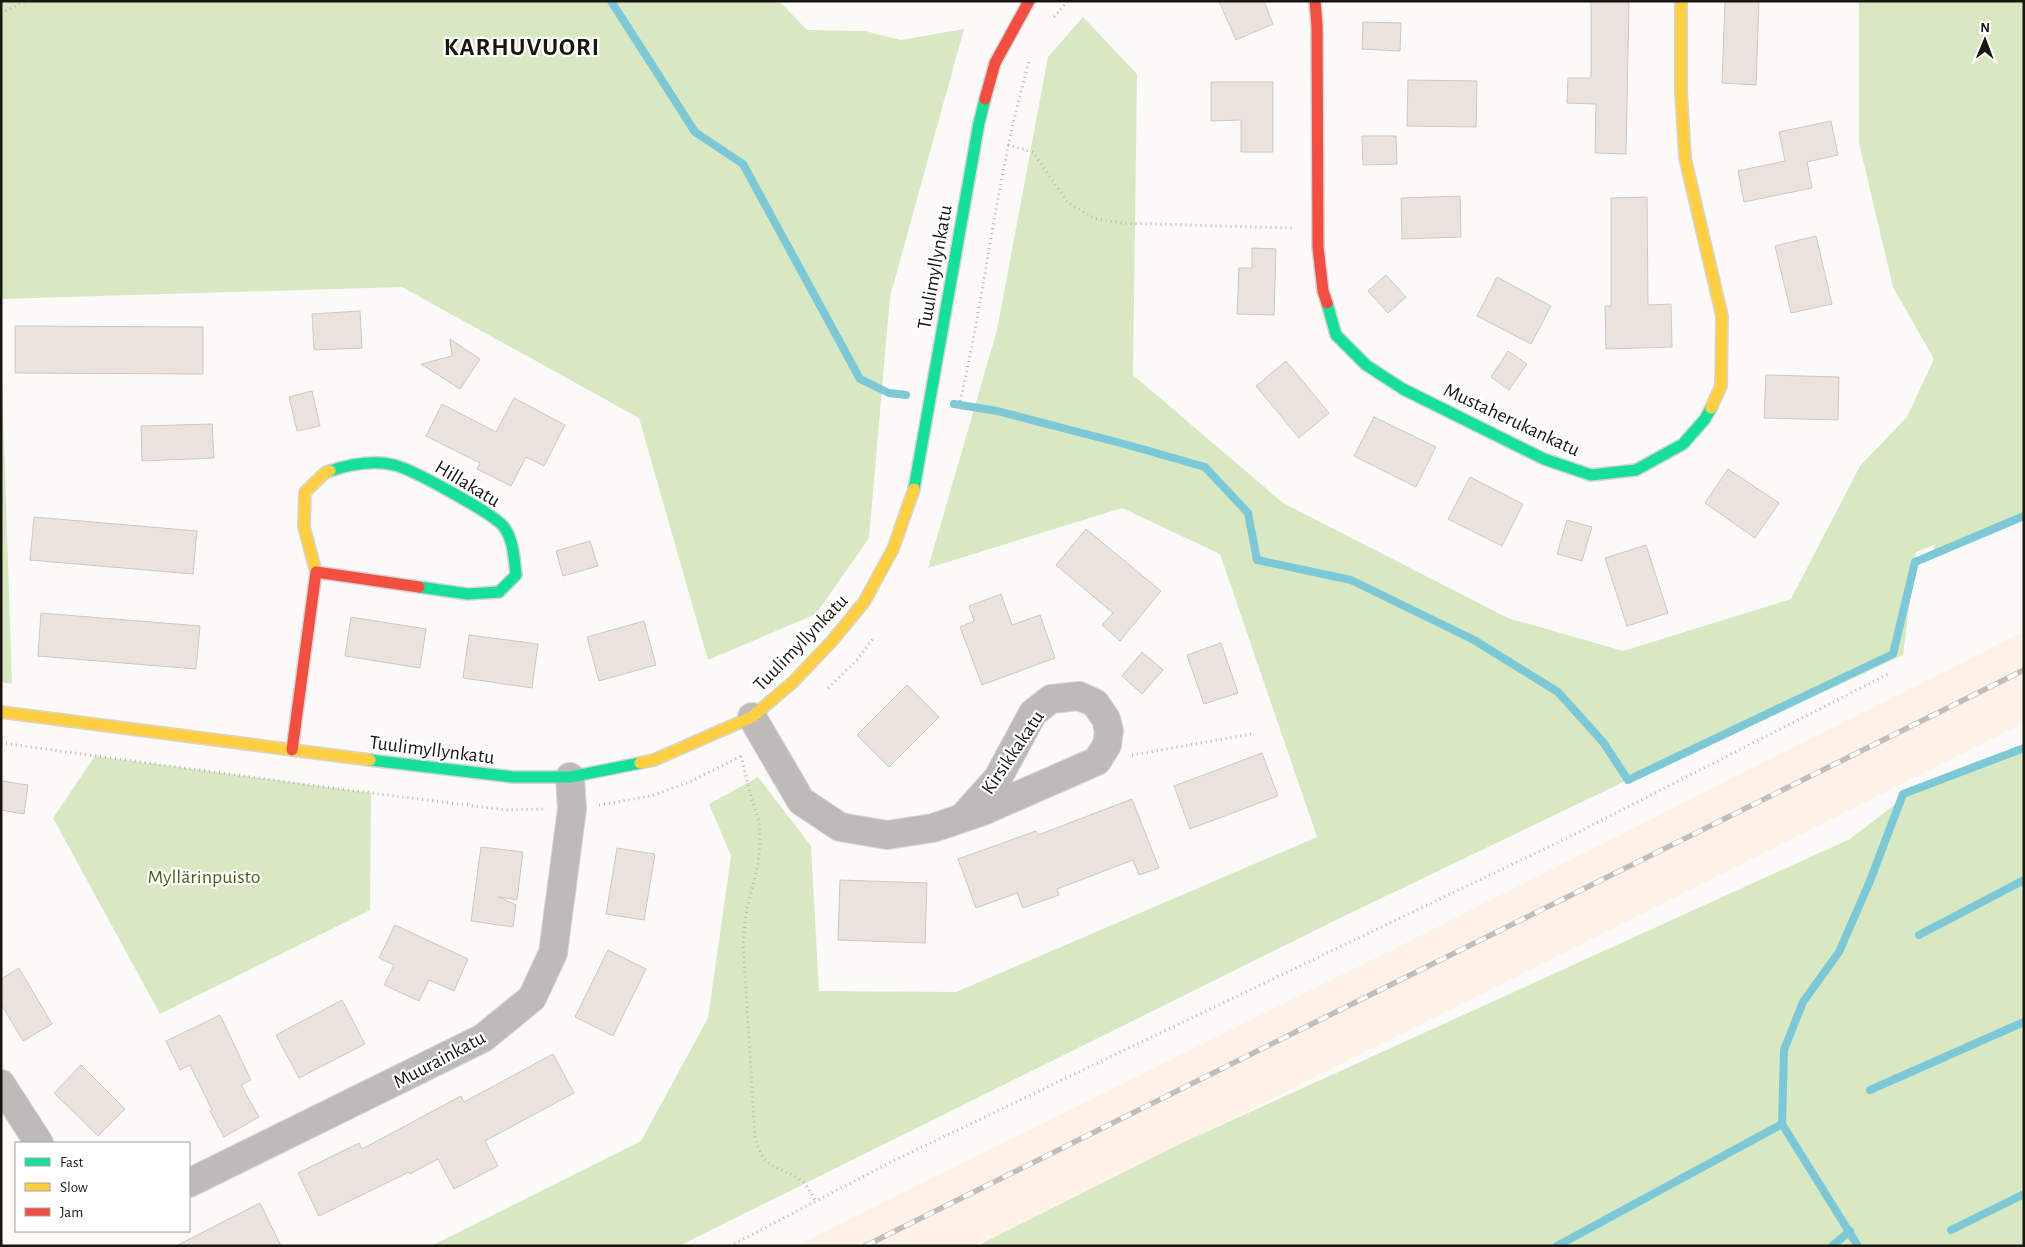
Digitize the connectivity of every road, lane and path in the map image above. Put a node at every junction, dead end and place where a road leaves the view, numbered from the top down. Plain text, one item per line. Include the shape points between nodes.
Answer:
1 (26, 1) edge
2 (1029, 1) edge
3 (1068, 1) edge
4 (1315, 1) edge
5 (1681, 1) edge
6 (1, 13) edge
7 (1050, 23) dead end
8 (1033, 54) dead end
9 (1008, 145) junction
10 (1318, 228) junction
11 (958, 414) dead end
12 (316, 572) junction
13 (878, 632) dead end
14 (1890, 673) dead end
15 (823, 693) dead end
16 (1, 712) edge
17 (752, 717) junction
18 (1252, 734) dead end
19 (766, 742) junction
20 (1, 743) edge
21 (292, 750) junction
22 (741, 755) junction
23 (1097, 762) junction
24 (570, 777) junction
25 (572, 809) junction
26 (963, 817) junction
27 (1, 1084) edge
28 (38, 1142) edge
29 (190, 1183) edge
30 (816, 1202) junction
31 (730, 1246) edge

1 - 6 path
2 - 17 street, Tuulimyllynkatu via 995,63 979,123 915,487 893,549 864,602 832,641 793,682
3 - 7 path
4 - 10 street, Mustaherukankatu
5 - 10 street, Mustaherukankatu via 1685,158 1722,316 1721,386 1705,419 1684,444 1636,470 1591,475 1544,459 1403,389 1366,365 1336,335 1323,291
8 - 9 path
9 - 10 path via 1033,152 1067,202 1095,219 1122,223
9 - 11 path
12 - 12 street, Hillakatu via 468,594 499,592 516,575 512,544 503,526 425,478 394,465 354,463 326,472 305,492 304,527
12 - 21 street, Hillakatu
13 - 15 path via 857,660
14 - 30 path via 1563,840 891,1162
16 - 21 street, Tuulimyllynkatu
17 - 19 street, Kirsikkakatu
17 - 24 street, Tuulimyllynkatu via 654,760
18 - 23 path
19 - 22 path
19 - 26 street, Kirsikkakatu via 801,801 840,827 887,835 933,828
20 - 25 path via 496,809
21 - 24 street, Tuulimyllynkatu via 513,777
22 - 25 path via 692,782 651,796
22 - 30 path via 759,821 760,841 743,943 755,1136 766,1161 800,1180 809,1188
23 - 26 street, Kirsikkakatu
23 - 26 street, Kirsikkakatu via 1107,745 1108,731 1106,719 1095,703 1079,696 1050,699 1033,713 998,778
24 - 25 street, Muurainkatu
25 - 29 street, Muurainkatu via 553,953 532,998 483,1038
27 - 28 street
30 - 31 path

